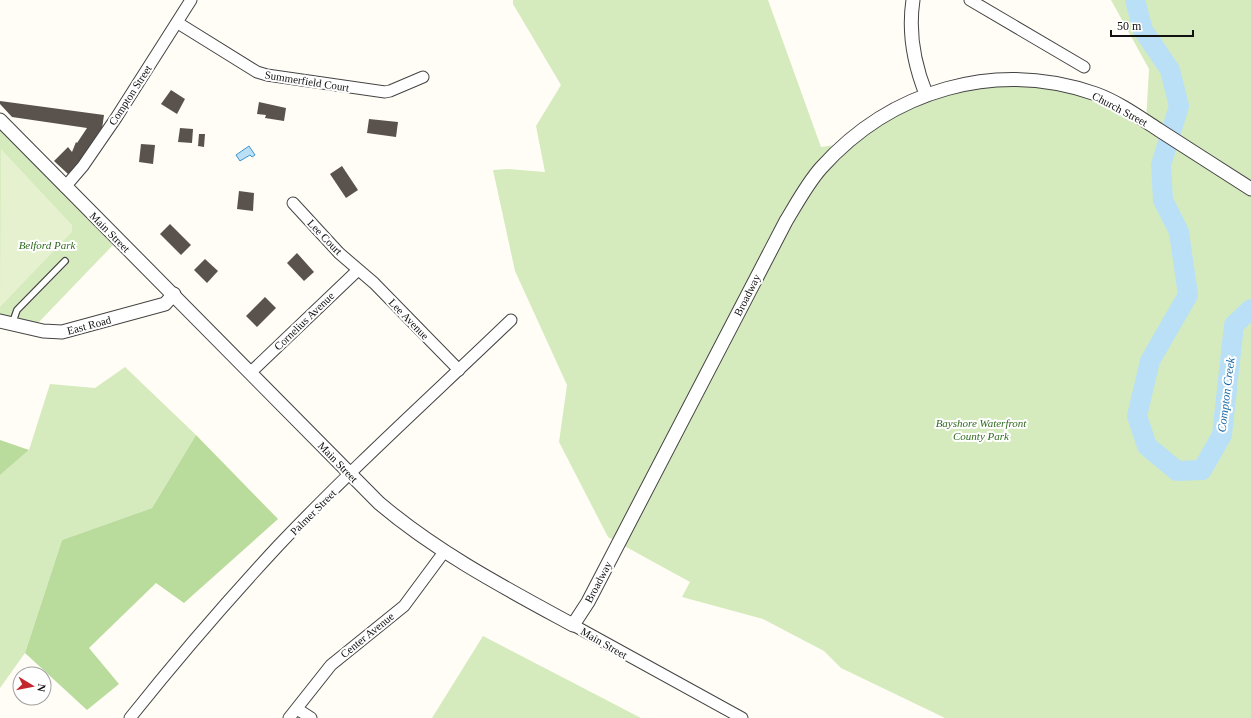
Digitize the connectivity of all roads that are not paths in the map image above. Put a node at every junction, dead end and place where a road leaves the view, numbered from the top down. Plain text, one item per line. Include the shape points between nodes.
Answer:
1 (191, 0) edge
2 (913, 0) edge
3 (970, 0) edge
4 (178, 23) junction
5 (1084, 67) dead end
6 (423, 77) dead end
7 (926, 94) junction
8 (0, 120) edge
9 (65, 187) junction
10 (1251, 189) edge
11 (293, 203) dead end
12 (65, 261) dead end
13 (358, 270) junction
14 (174, 294) junction
15 (511, 320) dead end
16 (6, 323) edge
17 (459, 370) junction
18 (251, 372) junction
19 (350, 474) junction
20 (444, 552) junction
21 (573, 625) junction
22 (297, 709) junction
23 (130, 718) edge
24 (289, 718) edge
25 (311, 718) edge
26 (742, 718) edge

1 - 4 street, Compton Street
2 - 7 street via 912,46 916,69
3 - 5 street
4 - 6 street, Summerfield Court via 257,72 267,75 385,92
4 - 9 street, Compton Street via 83,166
7 - 10 street, Church Street via 965,84 1000,80 1049,82 1097,94 1131,112
7 - 21 street, Broadway via 893,110 855,135 820,170 802,194 588,602
8 - 9 street, Main Street
9 - 14 street, Main Street
11 - 13 street, Lee Court
12 - 16 lane
13 - 17 street, Lee Avenue
13 - 18 street, Cornelius Avenue
14 - 16 street, East Road via 165,304 62,332 43,331
14 - 18 street, Main Street
15 - 17 street, Palmer Street
17 - 19 street, Palmer Street
18 - 19 street, Main Street
19 - 20 street, Main Street via 402,522
19 - 23 street, Palmer Street via 230,598
20 - 21 street, Main Street
20 - 22 street, Center Avenue via 404,606 331,665
21 - 26 street, Main Street
22 - 24 street, Center Avenue
22 - 25 street

